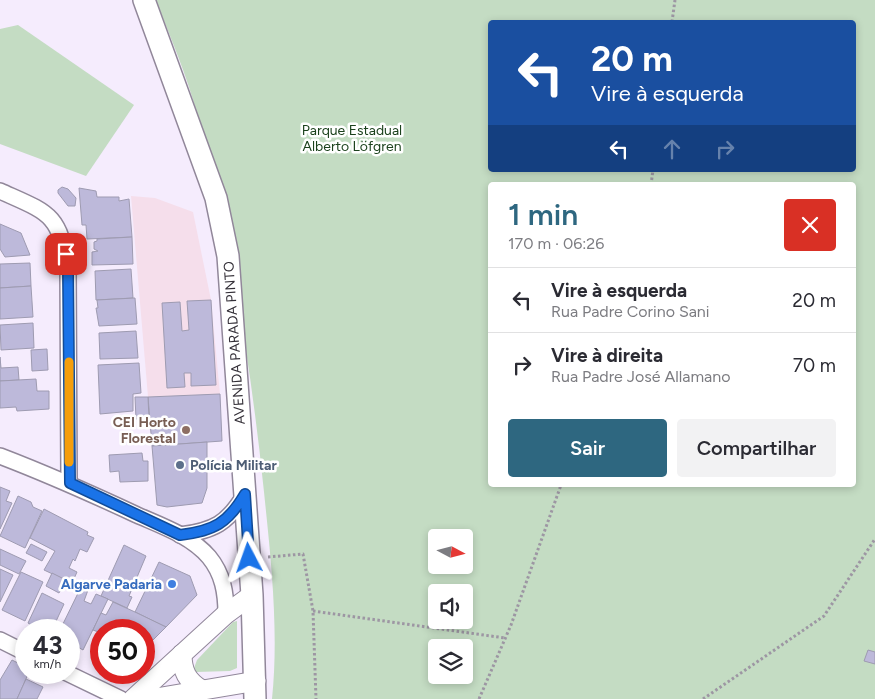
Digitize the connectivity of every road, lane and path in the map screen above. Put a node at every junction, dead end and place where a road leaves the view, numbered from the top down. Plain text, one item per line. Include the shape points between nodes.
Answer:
1 (144, 0) edge
2 (675, 0) edge
3 (672, 20) edge
4 (0, 191) edge
5 (0, 456) edge
6 (70, 483) junction
7 (561, 487) edge
8 (245, 494) junction
9 (180, 535) junction
10 (875, 539) edge
11 (260, 558) dead end
12 (252, 595) junction
13 (313, 611) junction
14 (226, 614) junction
15 (506, 638) junction
16 (0, 640) edge
17 (15, 648) edge
18 (182, 654) junction
19 (80, 679) edge
20 (202, 690) junction
21 (256, 690) edge
22 (121, 699) edge
23 (133, 699) edge
24 (150, 699) edge
25 (316, 699) edge
26 (479, 699) edge
27 (703, 699) edge

1 - 8 main road, AVENIDA PARADA PINTO via 216,198 223,227 231,285
2 - 3 path
4 - 6 street via 43,210 54,221 63,239 68,268
5 - 6 street
6 - 9 street
7 - 15 path
8 - 9 street via 226,521 197,533
8 - 12 main road, AVENIDA PARADA PINTO
9 - 14 street via 208,556 216,567 226,596
10 - 27 path via 824,616
11 - 13 path via 303,554
12 - 14 street
12 - 21 main road, AVENIDA PARADA PINTO
13 - 15 path
13 - 25 path
14 - 18 street
15 - 26 path
16 - 17 street
18 - 20 street via 186,675
18 - 23 street
19 - 22 street
20 - 21 street
20 - 24 street

